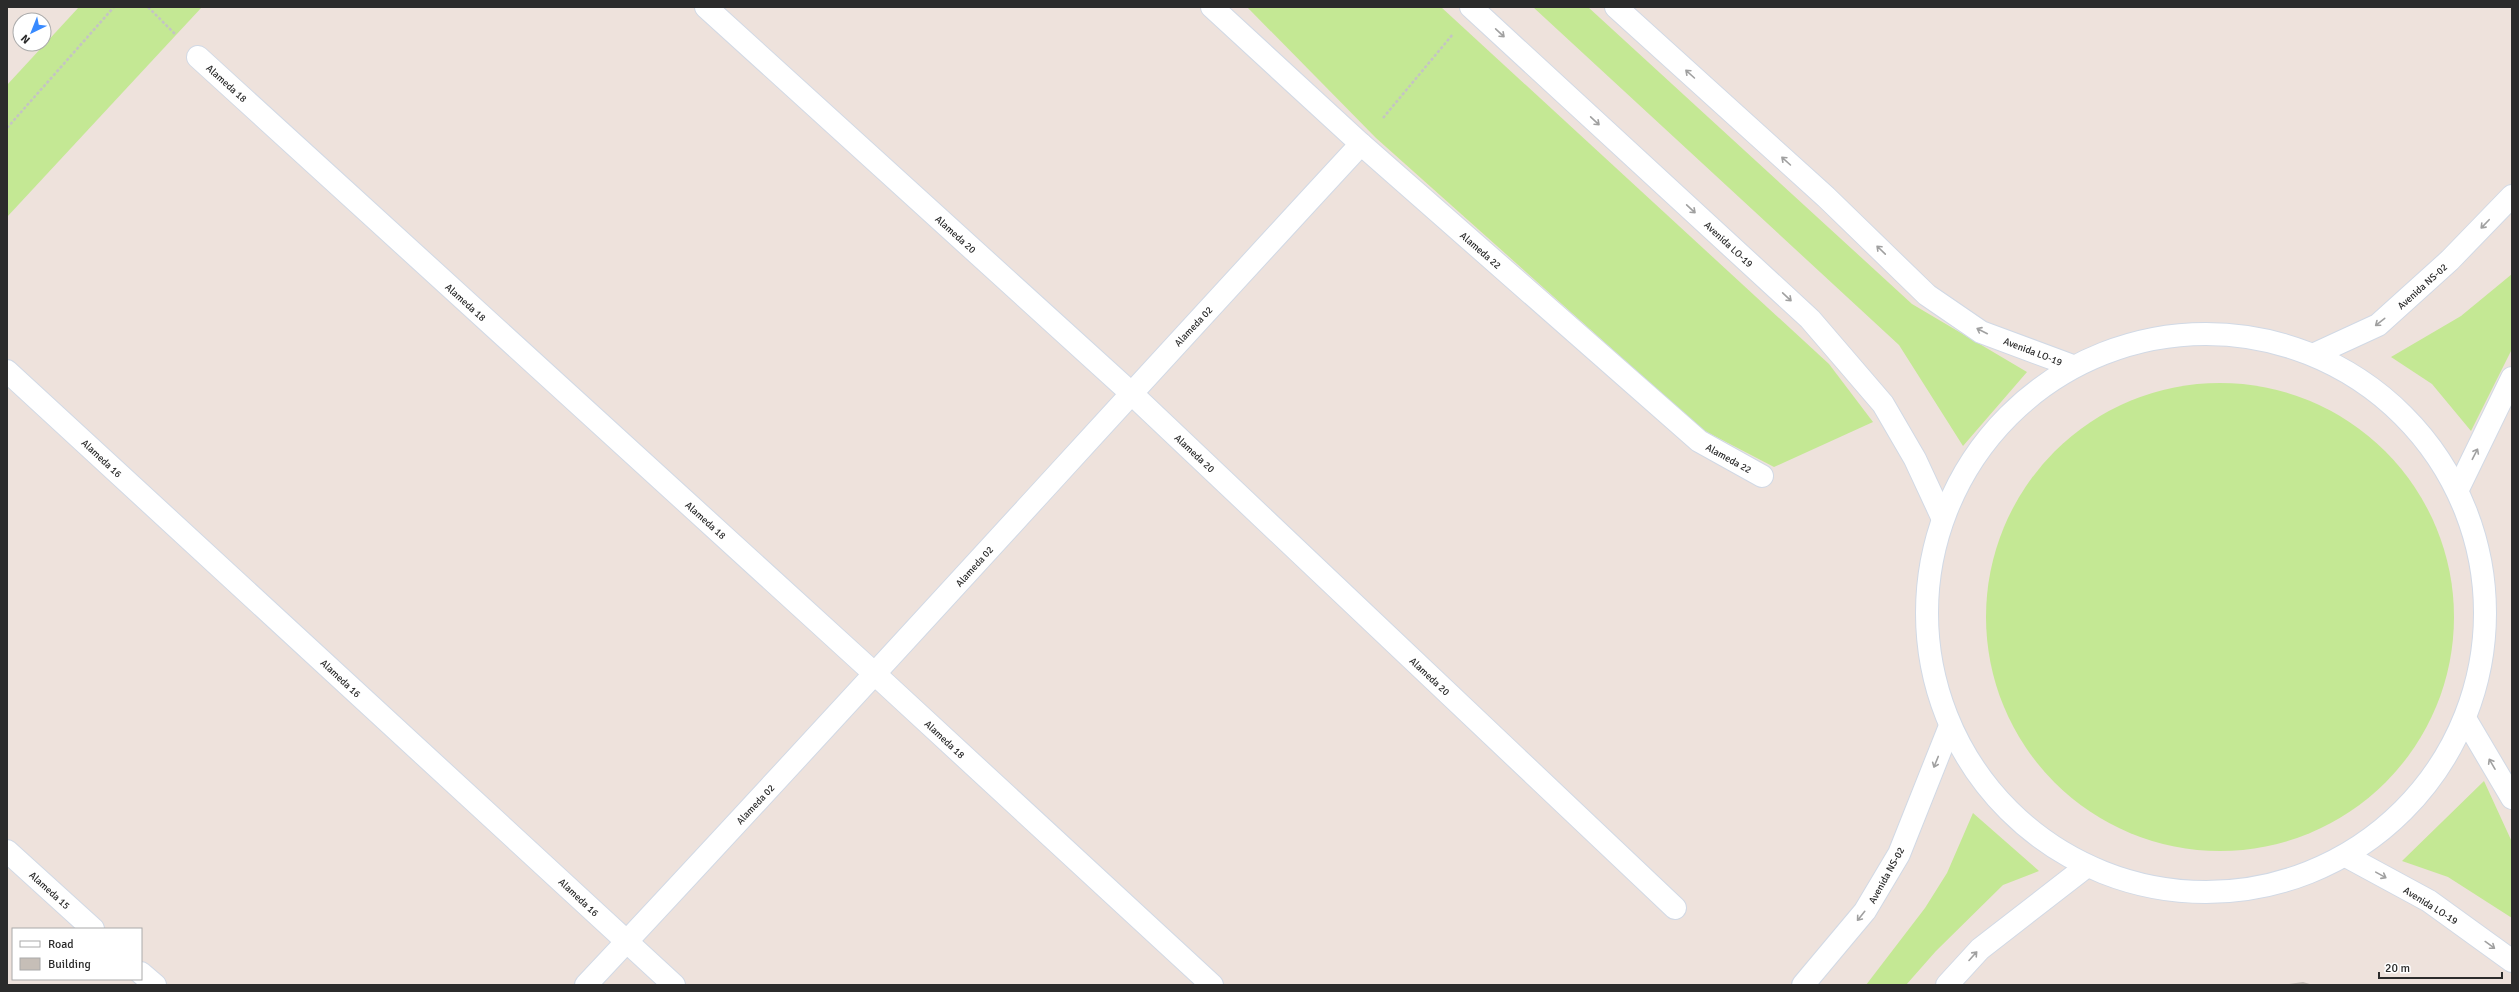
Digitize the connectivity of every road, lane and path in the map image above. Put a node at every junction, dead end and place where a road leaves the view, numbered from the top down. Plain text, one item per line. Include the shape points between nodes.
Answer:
1 (114, 7) edge
2 (148, 7) edge
3 (706, 7) edge
4 (1212, 7) edge
5 (1616, 7) edge
6 (1472, 8) edge
7 (198, 57) joint
8 (7, 128) edge
9 (1361, 144) junction
10 (2512, 196) edge
11 (2316, 354) junction
12 (2070, 365) junction
13 (7, 371) edge
14 (2512, 378) edge
15 (1131, 393) junction
16 (1762, 476) dead end
17 (2458, 489) junction
18 (1942, 517) junction
19 (876, 675) junction
20 (2466, 720) junction
21 (1950, 726) junction
22 (2512, 798) edge
23 (7, 851) edge
24 (2346, 856) junction
25 (2087, 866) junction
26 (1675, 908) dead end
27 (92, 928) edge
28 (627, 941) junction
29 (2512, 961) edge
30 (142, 974) edge
31 (155, 985) edge
32 (586, 985) edge
33 (674, 985) edge
34 (1212, 985) edge
35 (1803, 985) edge
36 (1947, 985) edge

1 - 8 path
2 - 7 path
3 - 15 street, Alameda 20
4 - 9 street, Alameda 22
12 -> 5 street, Avenida LO-19 via 1981,332 1927,295 1826,197
6 - 9 path
6 -> 18 street, Avenida LO-19 via 1810,319 1884,404 1915,459
7 - 19 street, Alameda 18
9 - 15 street, Alameda 02
9 - 16 street, Alameda 22 via 1699,442
10 -> 11 street, Avenida NS-02 via 2450,260 2378,325
11 - 12 street via 2250,337 2199,339 2144,343
11 - 17 street via 2373,387 2421,433
12 - 18 street via 2028,393 1992,429 1963,470
13 - 28 street, Alameda 16
17 -> 14 street
15 - 19 street, Alameda 02
15 - 26 street, Alameda 20
17 - 20 street via 2478,544 2487,604 2483,662
18 - 21 street via 1929,568 1928,624 1932,668
19 - 28 street, Alameda 02
19 - 34 street, Alameda 18
22 -> 20 street
20 - 24 street via 2437,773 2396,820
21 - 25 street via 1990,788 2031,830
21 -> 35 street, Avenida NS-02 via 1899,854 1865,911
23 - 27 street, Alameda 15
24 - 25 street via 2263,887 2214,892 2173,890
24 -> 29 street, Avenida LO-19 via 2429,902
36 -> 25 street via 1980,949
28 - 32 street, Alameda 02
28 - 33 street, Alameda 16
30 - 31 street

